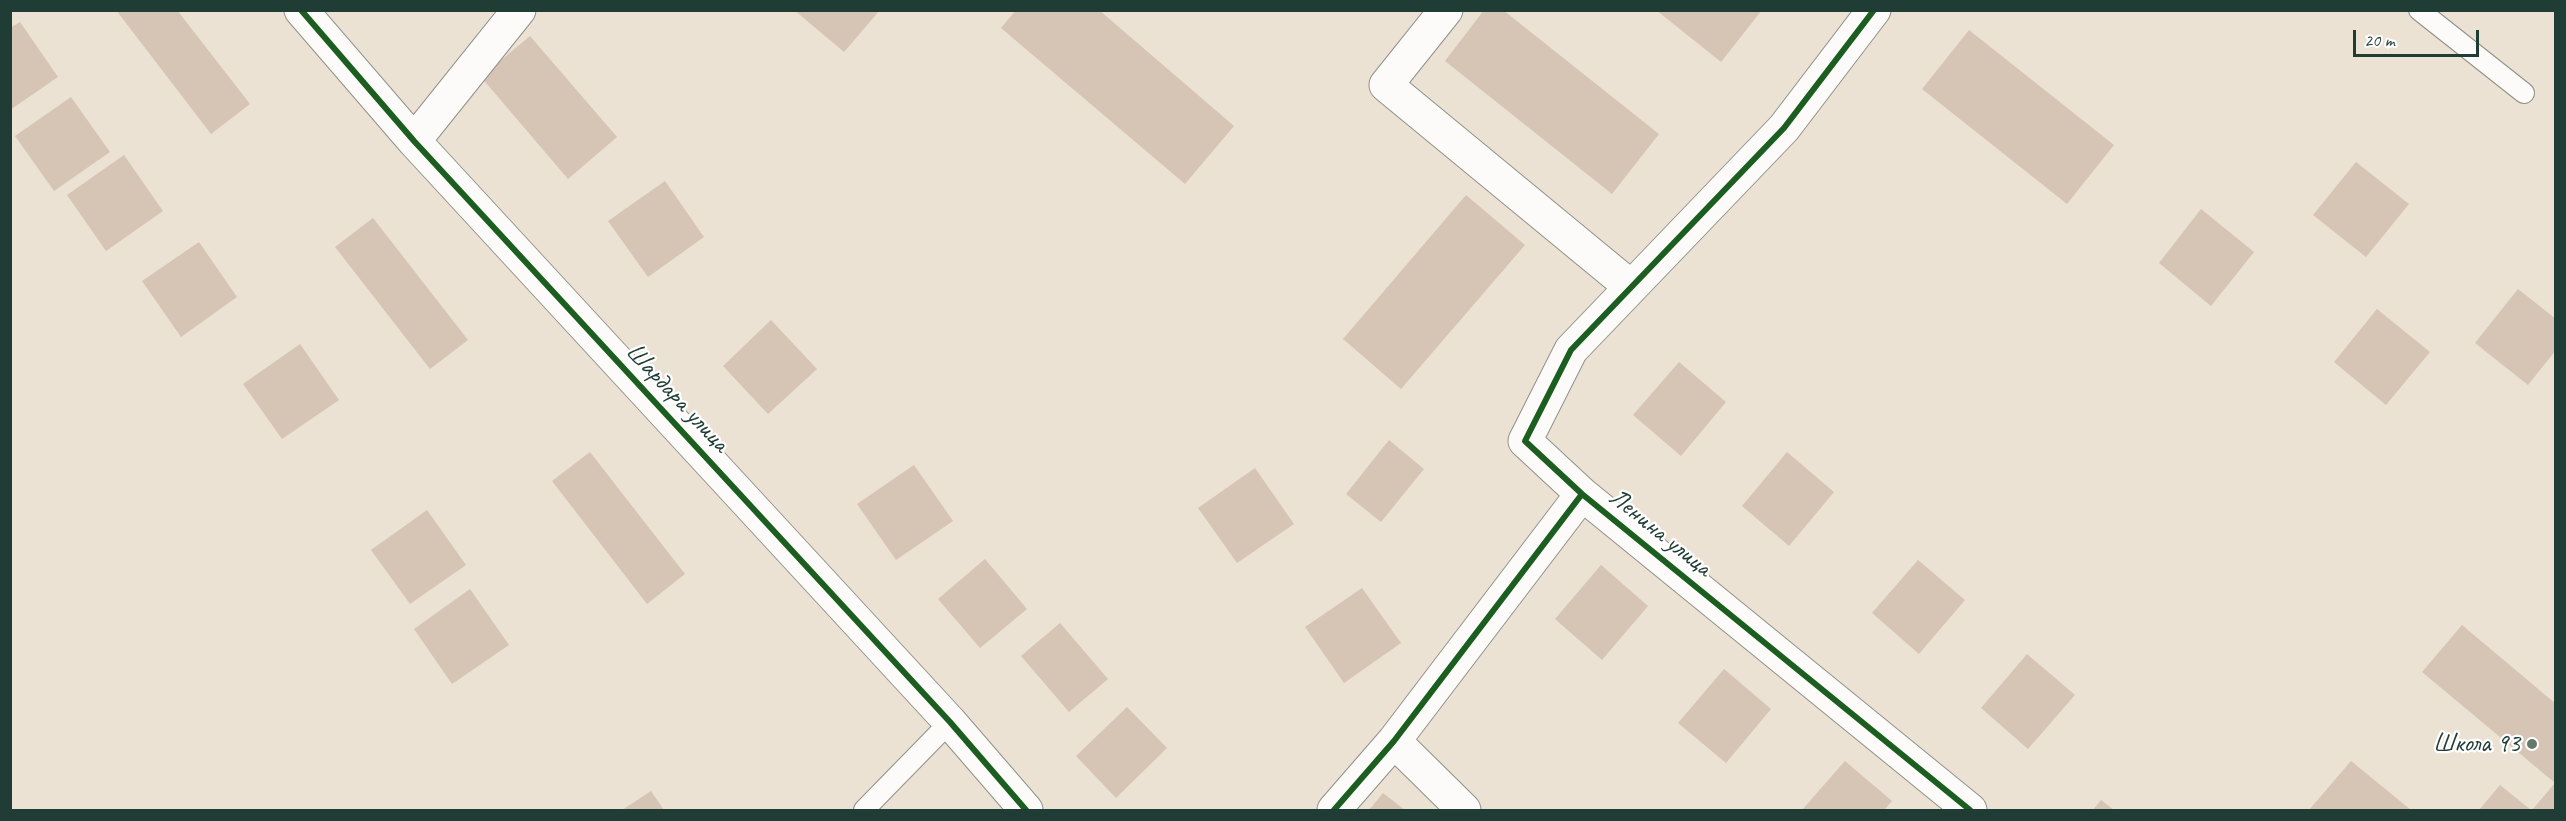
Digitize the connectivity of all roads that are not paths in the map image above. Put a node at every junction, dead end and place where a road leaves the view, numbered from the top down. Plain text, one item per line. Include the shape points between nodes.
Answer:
1 (301, 10) edge
2 (519, 10) edge
3 (1446, 10) edge
4 (1874, 10) edge
5 (2419, 10) edge
6 (2524, 93) dead end
7 (414, 141) junction
8 (1631, 287) junction
9 (1582, 494) junction
10 (950, 722) junction
11 (1394, 741) junction
12 (864, 810) edge
13 (1026, 810) edge
14 (1334, 810) edge
15 (1464, 810) edge
16 (1970, 810) edge

1 - 7 street, Шардара улица
2 - 7 street
3 - 8 street via 1386,85
4 - 8 street via 1784,128
5 - 6 lane
7 - 10 street, Шардара улица
8 - 9 street via 1571,350 1525,441
9 - 11 street, Ленина улица
9 - 16 street, Ленина улица
10 - 12 lane
10 - 13 street, Шардара улица
11 - 14 street, Ленина улица
11 - 15 street

